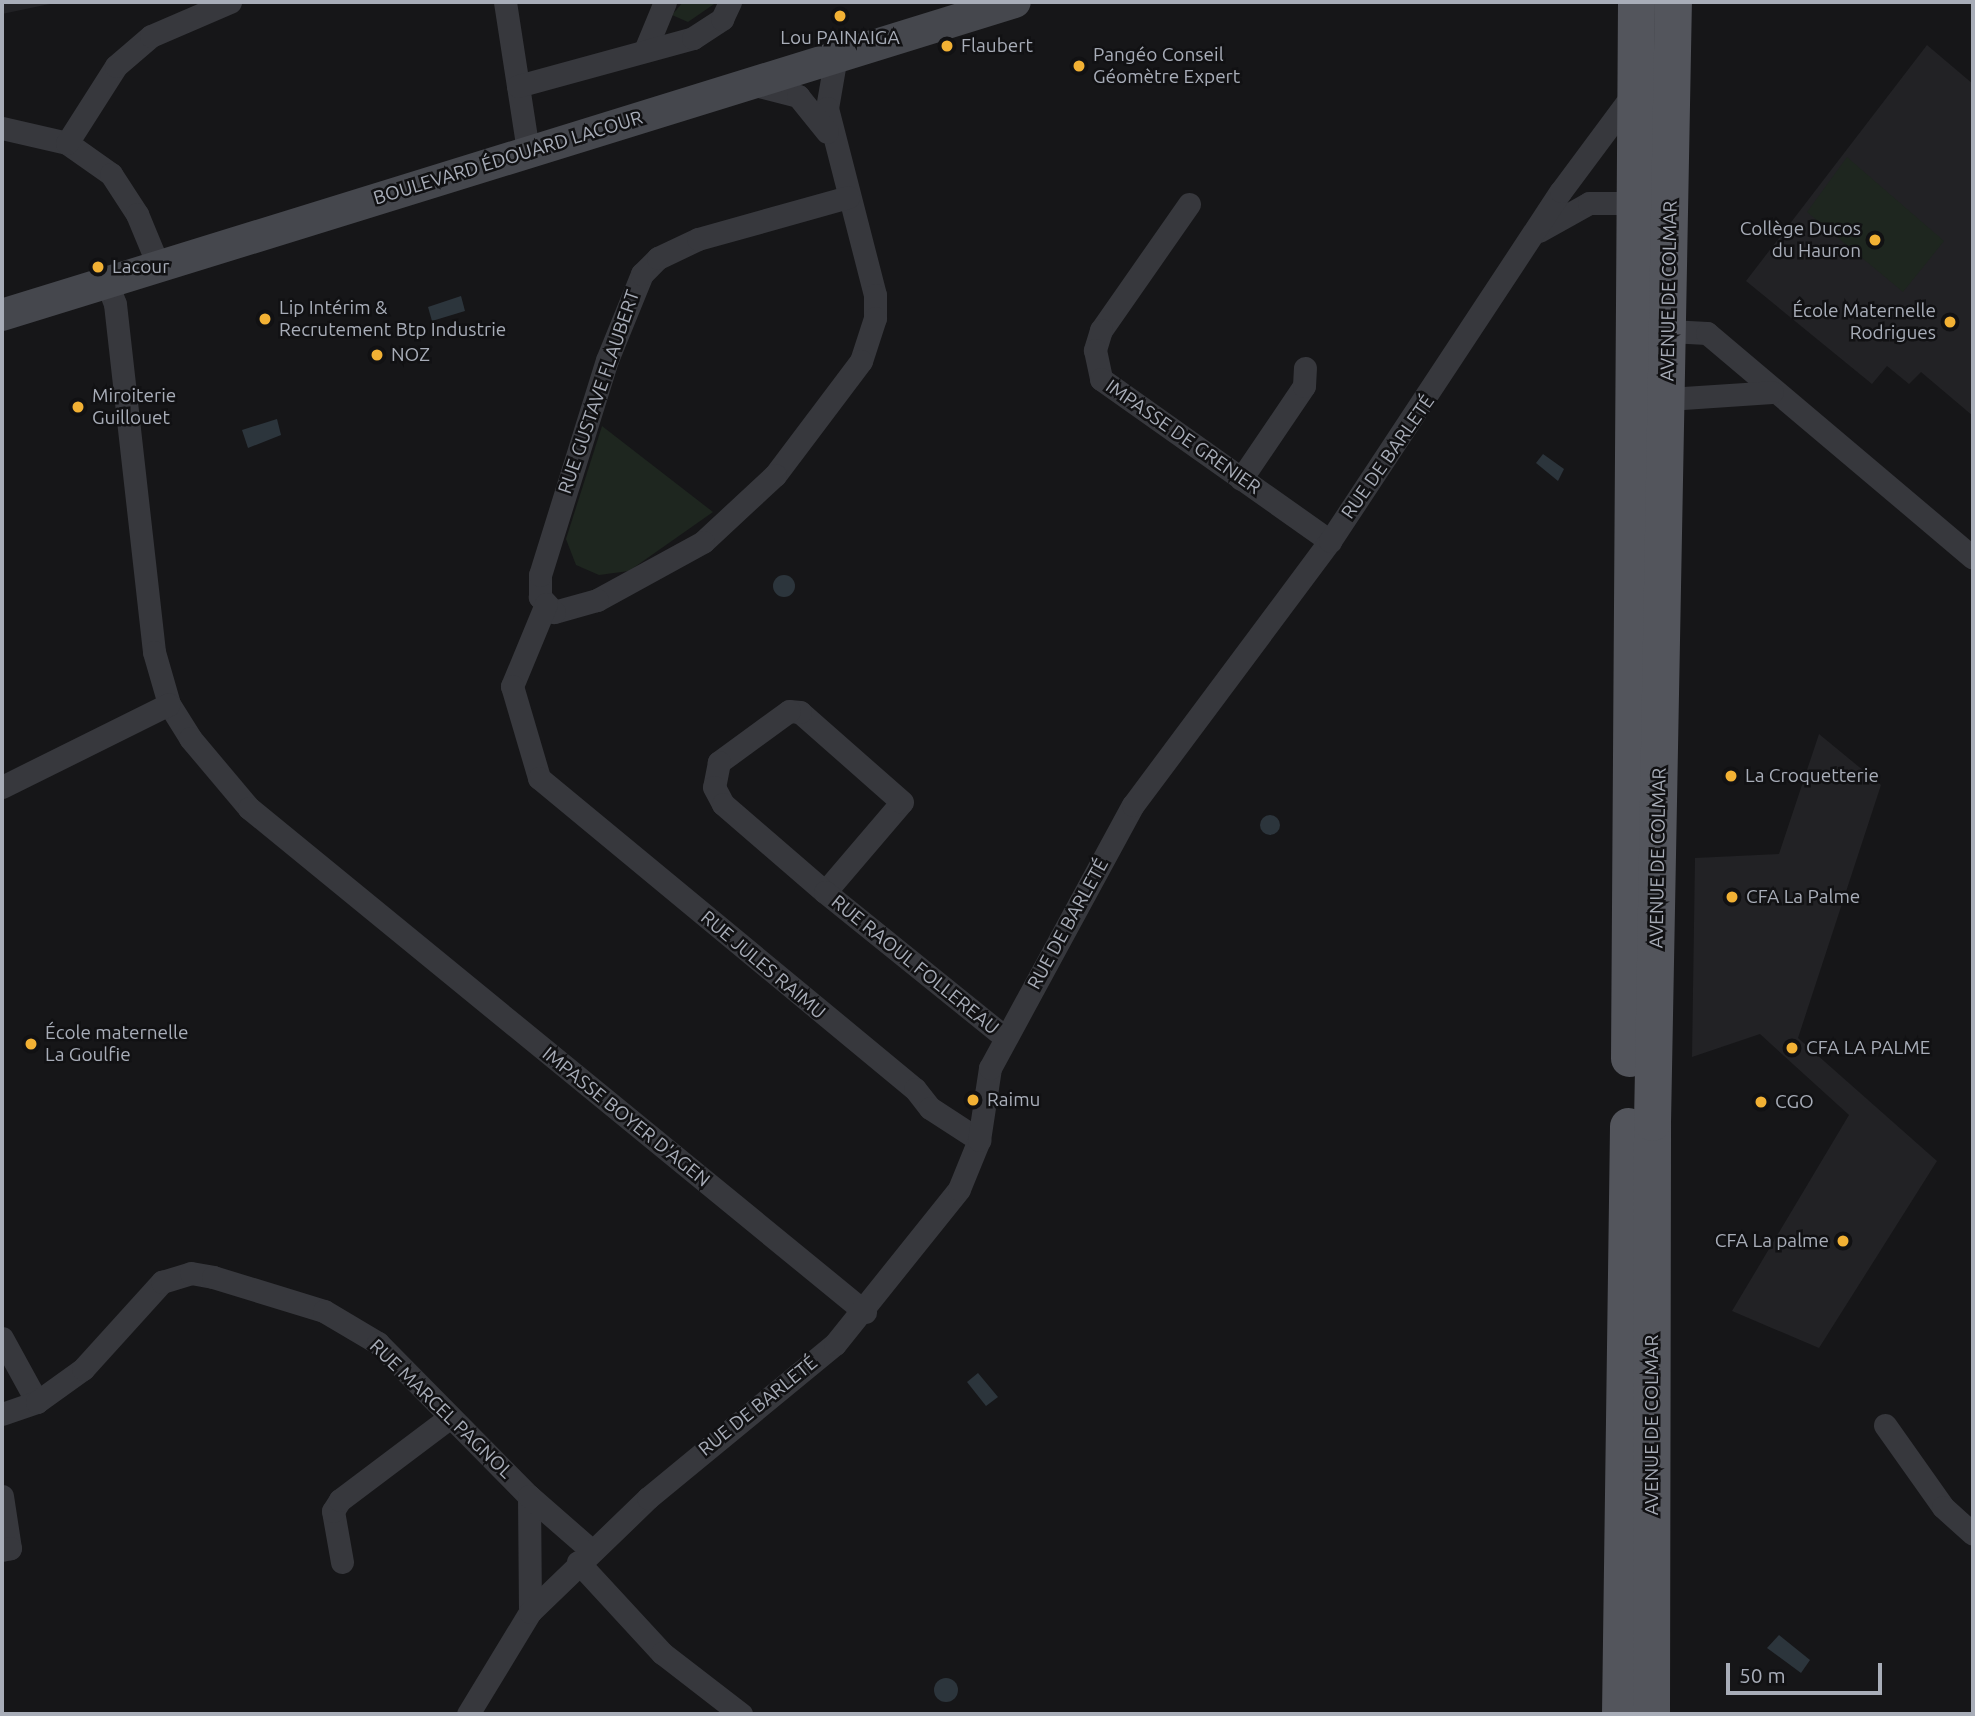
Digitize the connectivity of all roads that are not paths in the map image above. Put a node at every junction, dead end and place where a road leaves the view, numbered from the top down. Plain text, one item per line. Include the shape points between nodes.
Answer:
1 (230, 2) edge
2 (505, 2) edge
3 (665, 2) edge
4 (730, 2) edge
5 (1015, 2) edge
6 (1636, 2) edge
7 (1661, 2) edge
8 (1673, 19) edge
9 (646, 48) junction
10 (836, 56) junction
11 (749, 84) junction
12 (517, 86) junction
13 (1638, 86) junction
14 (2, 128) edge
15 (67, 143) junction
16 (834, 144) junction
17 (528, 152) junction
18 (1591, 158) junction
19 (1655, 162) junction
20 (848, 197) junction
21 (1637, 203) junction
22 (1189, 204) dead end
23 (1536, 233) junction
24 (159, 267) junction
25 (107, 283) junction
26 (2, 316) edge
27 (1669, 331) junction
28 (1638, 360) junction
29 (1305, 368) dead end
30 (1772, 392) junction
31 (1652, 400) junction
32 (1241, 479) junction
33 (1330, 541) junction
34 (1973, 558) edge
35 (546, 604) junction
36 (169, 704) junction
37 (2, 787) edge
38 (825, 892) junction
39 (1005, 1037) junction
40 (979, 1140) junction
41 (865, 1312) junction
42 (2, 1338) edge
43 (37, 1402) junction
44 (2, 1414) edge
45 (450, 1417) junction
46 (1885, 1425) dead end
47 (2, 1496) edge
48 (529, 1496) junction
49 (1973, 1534) edge
50 (2, 1550) edge
51 (584, 1556) junction
52 (342, 1562) dead end
53 (530, 1612) junction
54 (468, 1714) edge
55 (741, 1714) edge
56 (1620, 1714) edge
57 (1651, 1714) edge

1 - 15 street via 151,36 116,66
2 - 12 street
3 - 9 street
4 - 9 street via 722,19 704,33
5 - 10 main road, BOULEVARD ÉDOUARD LACOUR
6 - 13 main road, AVENUE DE COLMAR
7 - 8 main road
8 - 19 main road, AVENUE DE COLMAR
9 - 12 street
10 - 11 main road, BOULEVARD ÉDOUARD LACOUR
10 - 16 street via 828,83
11 - 16 street via 798,96 817,113
11 - 17 main road, BOULEVARD ÉDOUARD LACOUR
12 - 17 street
13 - 18 street, RUE DE BARLETÉ
13 - 19 main road, AVENUE DE COLMAR
14 - 15 street
15 - 24 street via 122,186
16 - 20 street
17 - 24 main road, BOULEVARD ÉDOUARD LACOUR
18 - 19 street
18 - 23 street, RUE DE BARLETÉ
19 - 21 main road, AVENUE DE COLMAR
19 - 27 main road, AVENUE DE COLMAR
20 - 35 street, RUE GUSTAVE FLAUBERT via 698,239 658,258 642,274 559,509 540,575
20 - 35 street via 875,318 861,360 804,441 703,542 665,568 566,614
21 - 23 street via 1589,203
21 - 28 main road, AVENUE DE COLMAR
22 - 32 street, IMPASSE DE GRENIER via 1101,330 1097,370 1112,392
23 - 33 street, RUE DE BARLETÉ
24 - 25 main road, BOULEVARD ÉDOUARD LACOUR
25 - 26 main road, BOULEVARD ÉDOUARD LACOUR
25 - 36 street via 115,304 154,652
27 - 28 street
27 - 30 street via 1707,333
27 - 31 main road, AVENUE DE COLMAR
28 - 31 main road, AVENUE DE COLMAR
29 - 32 street via 1304,386
30 - 31 street
30 - 34 street
31 - 56 main road, AVENUE DE COLMAR
31 - 57 main road, AVENUE DE COLMAR
32 - 33 street, IMPASSE DE GRENIER
33 - 39 street, RUE DE BARLETÉ via 1133,805
35 - 40 street, RUE JULES RAIMU via 512,686 532,762 547,788 915,1089 930,1108
36 - 37 street
36 - 41 street, IMPASSE BOYER D'AGEN via 249,808
38 - 38 street, RUE RAOUL FOLLEREAU via 723,804 714,787 716,767 731,749 789,711 800,712 902,802
38 - 39 street, RUE RAOUL FOLLEREAU
39 - 40 street, RUE DE BARLETÉ via 985,1082
40 - 41 street, RUE DE BARLETÉ via 959,1189
41 - 51 street, RUE DE BARLETÉ
42 - 43 street
43 - 44 street, RUE MARCEL PAGNOL
43 - 45 street, RUE MARCEL PAGNOL via 83,1369 162,1282 191,1273 324,1311 377,1343
45 - 48 street, RUE MARCEL PAGNOL
45 - 52 street via 340,1500 333,1511
46 - 49 street via 1943,1507
47 - 50 street via 10,1548
48 - 51 street, RUE MARCEL PAGNOL
48 - 53 street
51 - 53 street, RUE DE BARLETÉ
51 - 55 street, RUE MARCEL PAGNOL via 662,1653
53 - 54 street, RUE DE BARLETÉ

